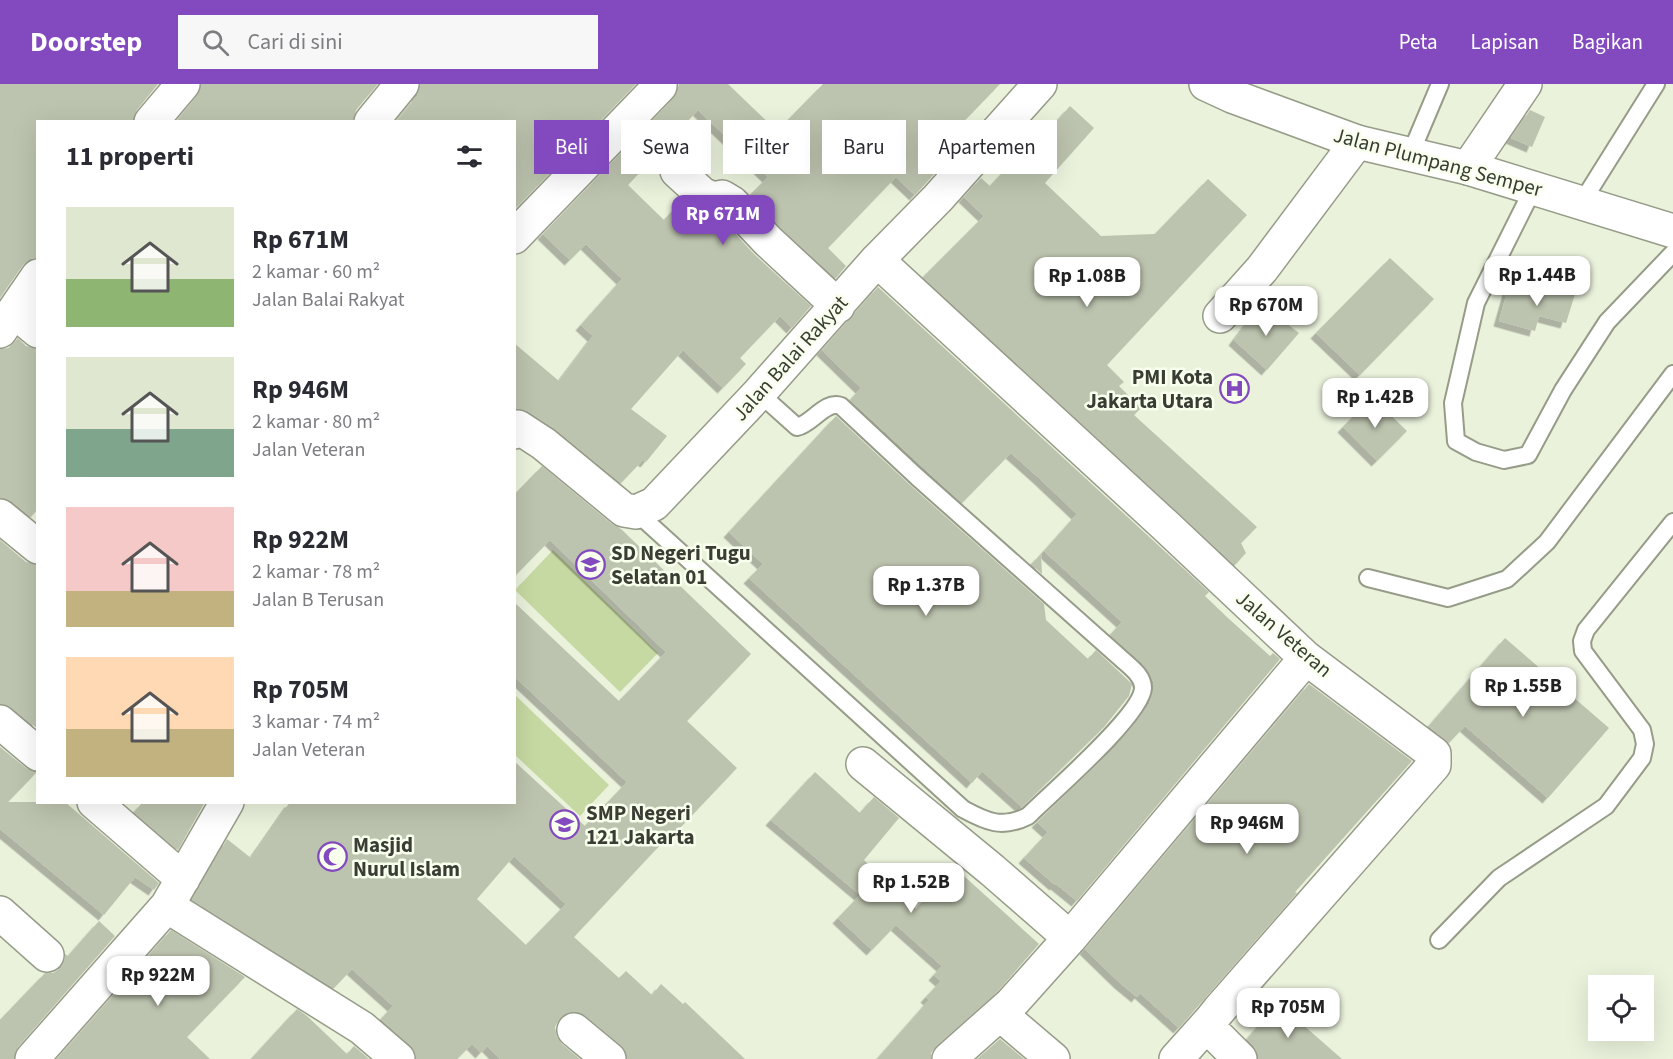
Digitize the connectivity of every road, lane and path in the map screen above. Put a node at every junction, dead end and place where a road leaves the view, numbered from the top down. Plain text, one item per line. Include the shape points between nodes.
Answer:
1 (183, 84) edge
2 (402, 84) edge
3 (660, 84) edge
4 (1040, 84) edge
5 (1440, 84) edge
6 (1525, 84) edge
7 (1656, 84) edge
8 (1227, 88) edge
9 (153, 120) edge
10 (373, 120) edge
11 (1357, 142) junction
12 (1410, 154) junction
13 (1468, 168) junction
14 (680, 174) edge
15 (1533, 187) junction
16 (1582, 202) junction
17 (516, 235) edge
18 (1672, 235) edge
19 (878, 260) junction
20 (36, 281) edge
21 (838, 306) junction
22 (1220, 316) dead end
23 (17, 324) edge
24 (1673, 374) edge
25 (759, 393) junction
26 (516, 427) edge
27 (636, 512) junction
28 (0, 516) edge
29 (1673, 522) edge
30 (36, 545) edge
31 (1368, 578) dead end
32 (1306, 658) junction
33 (0, 722) edge
34 (36, 752) edge
35 (863, 764) dead end
36 (96, 804) edge
37 (226, 804) edge
38 (175, 893) junction
39 (0, 913) edge
40 (1070, 938) junction
41 (1439, 940) dead end
42 (47, 955) dead end
43 (1000, 1014) junction
44 (1211, 1025) junction
45 (574, 1030) dead end
46 (32, 1059) edge
47 (397, 1059) edge
48 (609, 1059) edge
49 (949, 1059) edge
50 (1053, 1059) edge
51 (1176, 1059) edge
52 (1240, 1059) edge

1 - 9 street
2 - 10 street
3 - 17 street
4 - 19 street, Jalan Balai Rakyat
5 - 12 lane
6 - 13 street
7 - 16 lane
8 - 11 street, Jalan Plumpang Semper
11 - 12 street, Jalan Plumpang Semper
11 - 22 street via 1262,269
12 - 13 street, Jalan Plumpang Semper
13 - 15 street, Jalan Plumpang Semper
14 - 21 street via 702,194 732,203
15 - 16 street, Jalan Plumpang Semper
15 - 18 lane via 1476,303 1461,362 1453,403 1456,441 1476,452 1504,460 1528,455 1563,390 1607,322
16 - 18 street, Jalan Plumpang Semper
19 - 21 street, Jalan Balai Rakyat
19 - 32 street, Jalan Veteran
20 - 23 street
21 - 25 street, Jalan Balai Rakyat
24 - 31 lane via 1547,542 1507,579 1448,598
25 - 27 street, Jalan Balai Rakyat via 654,504
25 - 27 lane via 797,427 804,426 828,406 841,406 1125,662 1138,674 1143,687 1140,701 1123,723 1028,816 1015,822 986,821 963,808
26 - 27 street via 544,444 624,510
28 - 30 street
29 - 41 lane via 1586,630 1582,641 1583,651 1642,730 1642,758 1606,806 1499,878
32 - 40 street
32 - 44 street, Jalan Veteran via 1434,754 1435,762 1219,1010
33 - 34 street
35 - 40 street
36 - 38 street
37 - 38 street
38 - 46 street
38 - 47 street via 362,1028
39 - 42 street
40 - 43 street
43 - 49 street
43 - 50 street
44 - 51 street, Jalan Veteran
44 - 52 street
45 - 48 street

